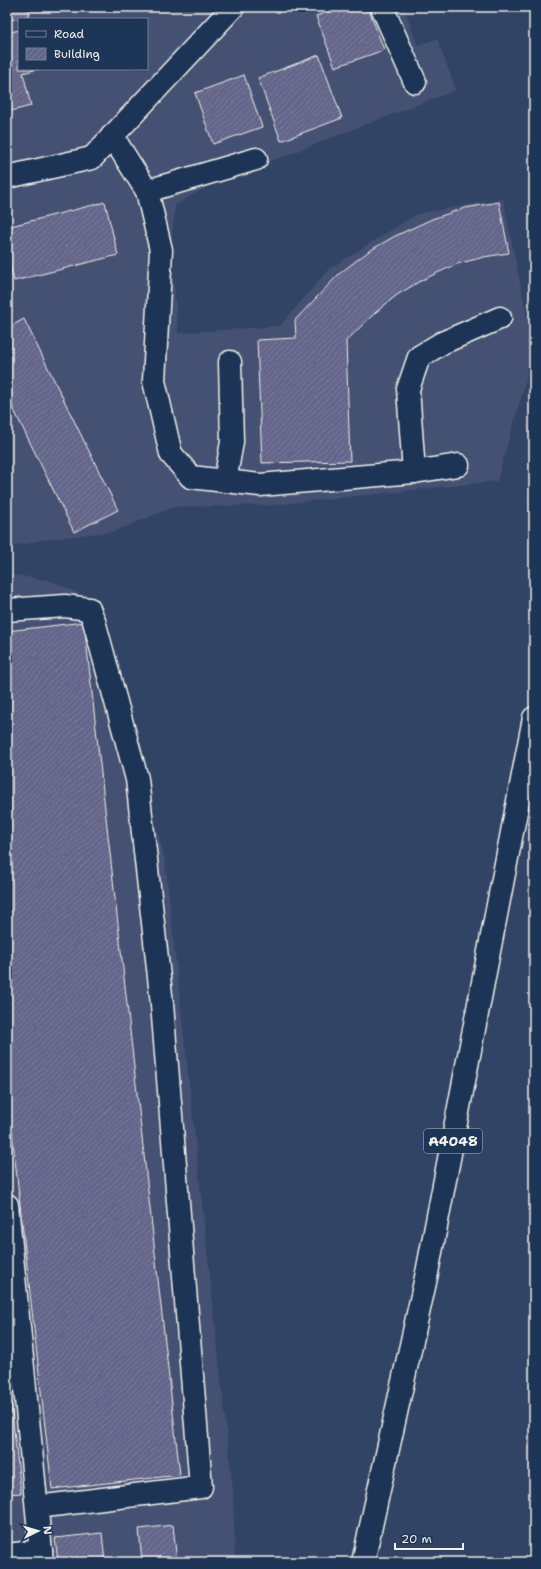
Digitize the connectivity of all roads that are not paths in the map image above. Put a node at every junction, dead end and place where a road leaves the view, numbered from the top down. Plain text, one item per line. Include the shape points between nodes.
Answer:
1 (233, 7) edge
2 (382, 7) edge
3 (415, 82) dead end
4 (112, 136) junction
5 (256, 159) dead end
6 (7, 177) edge
7 (148, 191) junction
8 (500, 318) dead end
9 (230, 362) dead end
10 (458, 465) dead end
11 (414, 472) junction
12 (226, 481) junction
13 (7, 610) edge
14 (534, 718) edge
15 (7, 1205) edge
16 (37, 1507) junction
17 (7, 1555) edge
18 (42, 1556) edge
19 (363, 1562) edge

1 - 4 main road
2 - 3 main road
4 - 6 main road via 92,158
4 - 7 main road
5 - 7 main road
7 - 12 main road via 161,250 154,381 170,454 191,477
8 - 11 main road via 442,343 419,357 408,389
9 - 12 main road via 232,442
10 - 11 main road
11 - 12 main road via 260,485
13 - 16 main road via 65,606 89,609 137,779 162,1004 202,1487
14 - 19 main road, A4048 via 427,1273
15 - 16 main road
16 - 18 main road
17 - 18 main road

